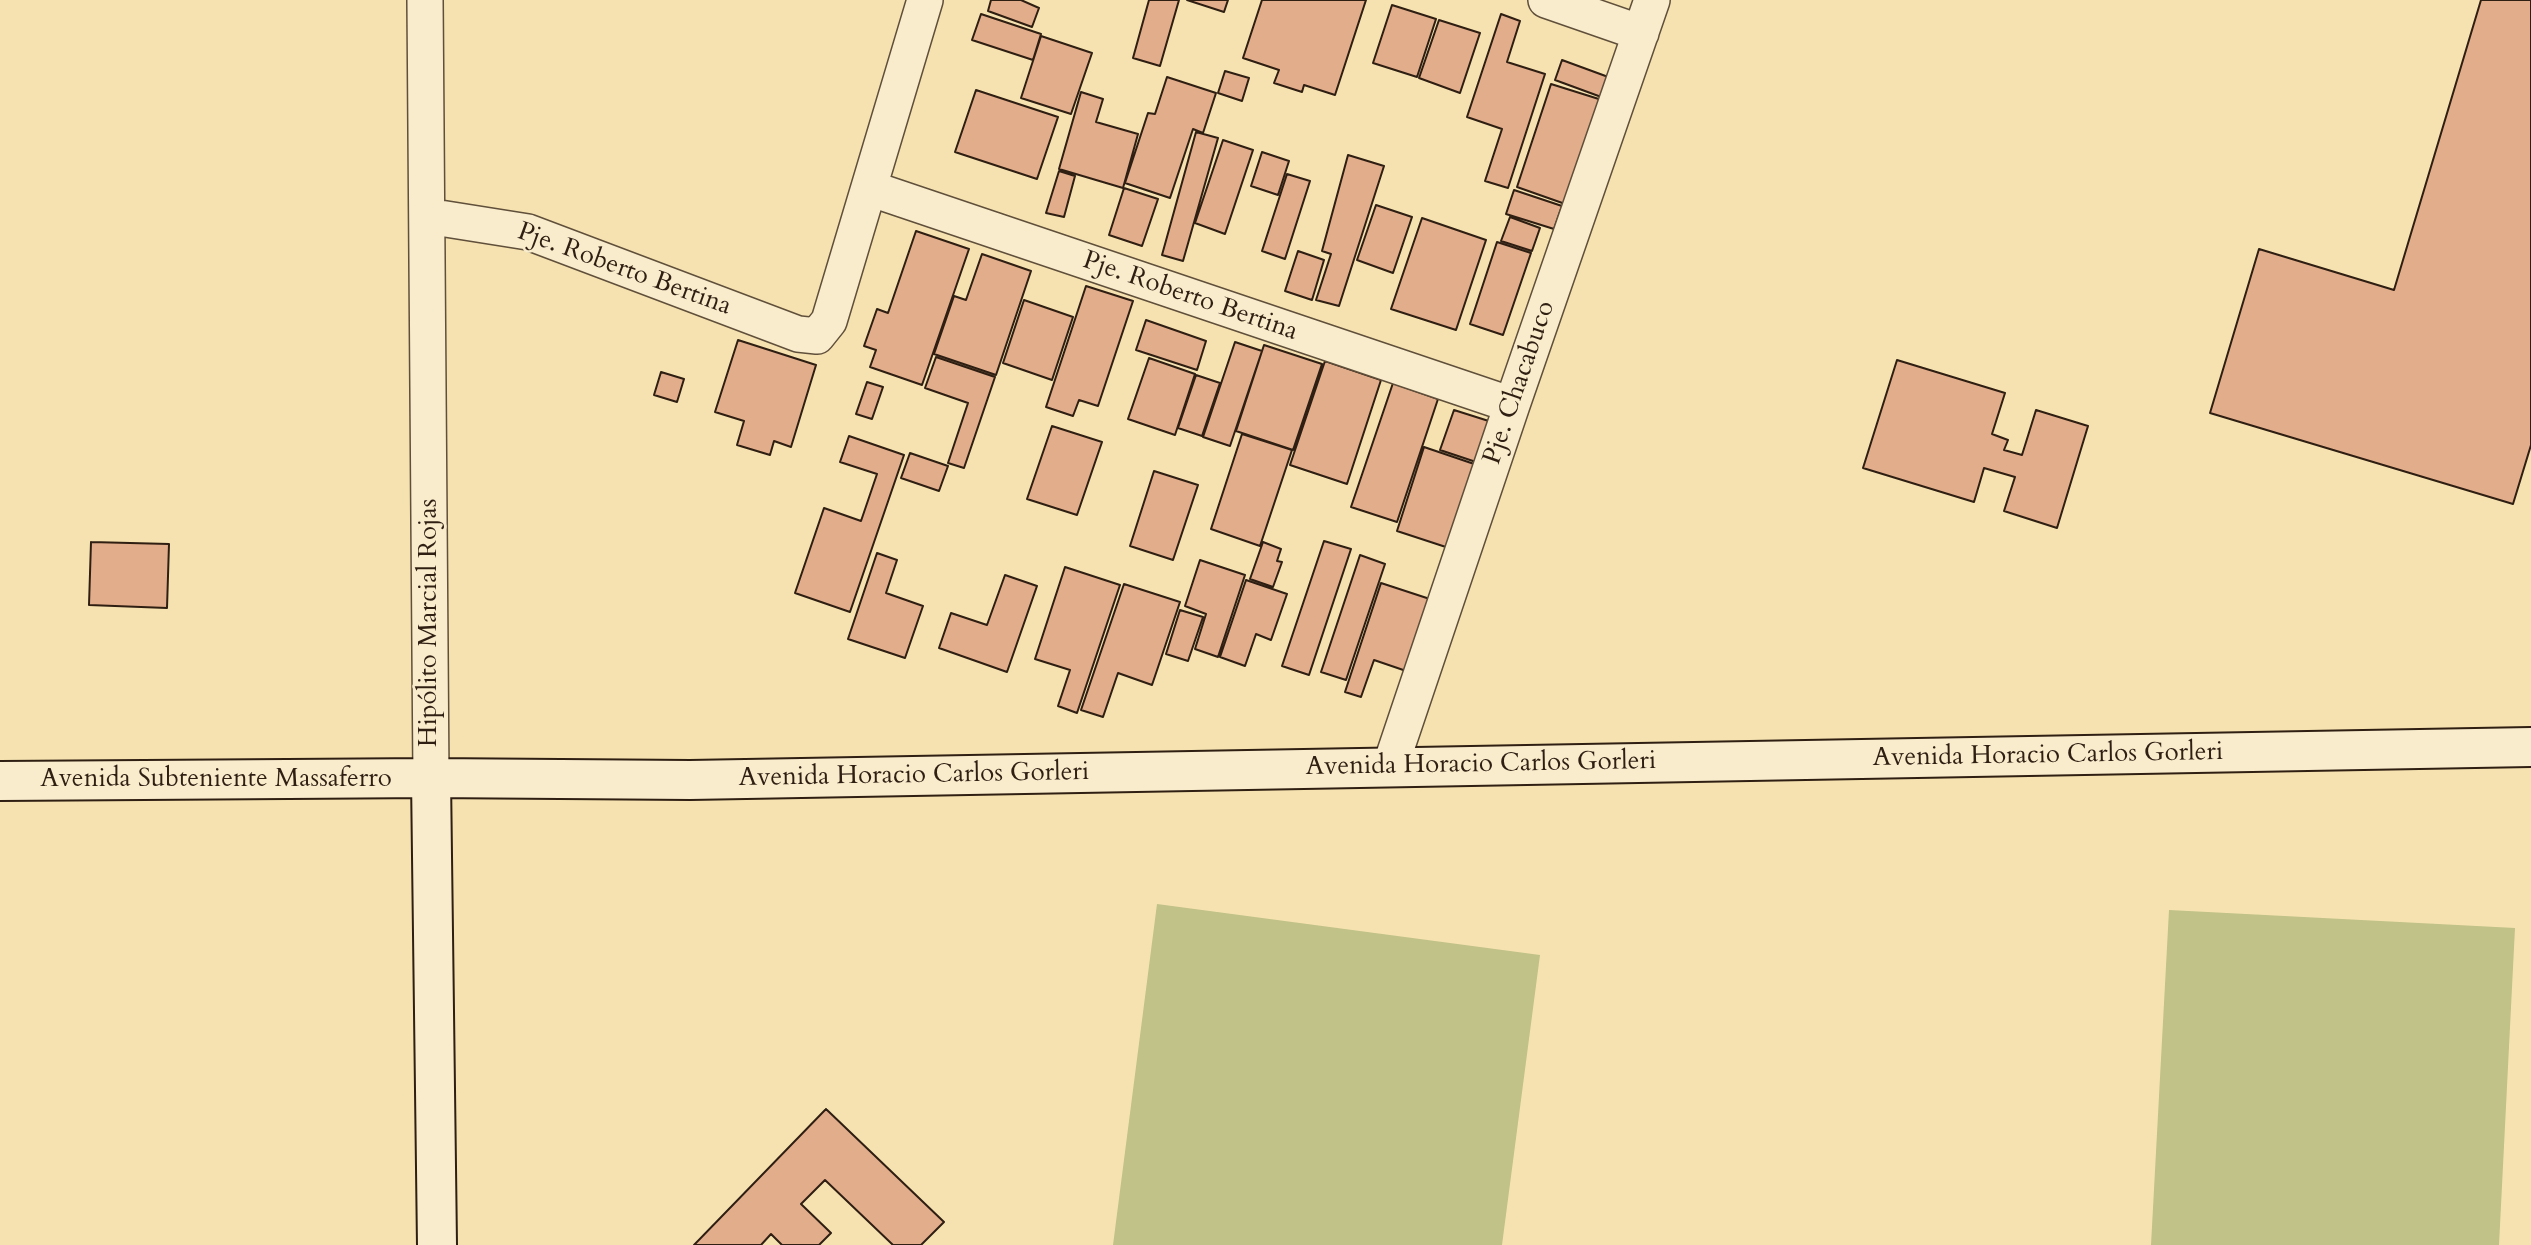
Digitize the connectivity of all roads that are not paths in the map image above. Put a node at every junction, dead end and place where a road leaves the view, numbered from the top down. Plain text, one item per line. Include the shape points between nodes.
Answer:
1 (425, 0) edge
2 (925, 0) edge
3 (1546, 0) edge
4 (1652, 0) edge
5 (1641, 33) junction
6 (869, 188) junction
7 (427, 216) junction
8 (1511, 405) junction
9 (2531, 747) edge
10 (1390, 767) junction
11 (432, 778) junction
12 (0, 781) edge
13 (437, 1245) edge

1 - 7 street, Hipólito Marcial Rojas
2 - 6 street
3 - 5 street
4 - 5 street, Pje. Chacabuco
5 - 8 street, Pje. Chacabuco
6 - 7 street, Pje. Roberto Bertina via 829,321 817,336 798,334 528,232
6 - 8 street, Pje. Roberto Bertina
7 - 11 street, Hipólito Marcial Rojas
8 - 10 street, Pje. Chacabuco
9 - 10 main road, Avenida Horacio Carlos Gorleri
10 - 11 main road, Avenida Horacio Carlos Gorleri via 690,780
11 - 12 main road, Avenida Subteniente Massaferro
11 - 13 main road, Hipólito Marcial Rojas

